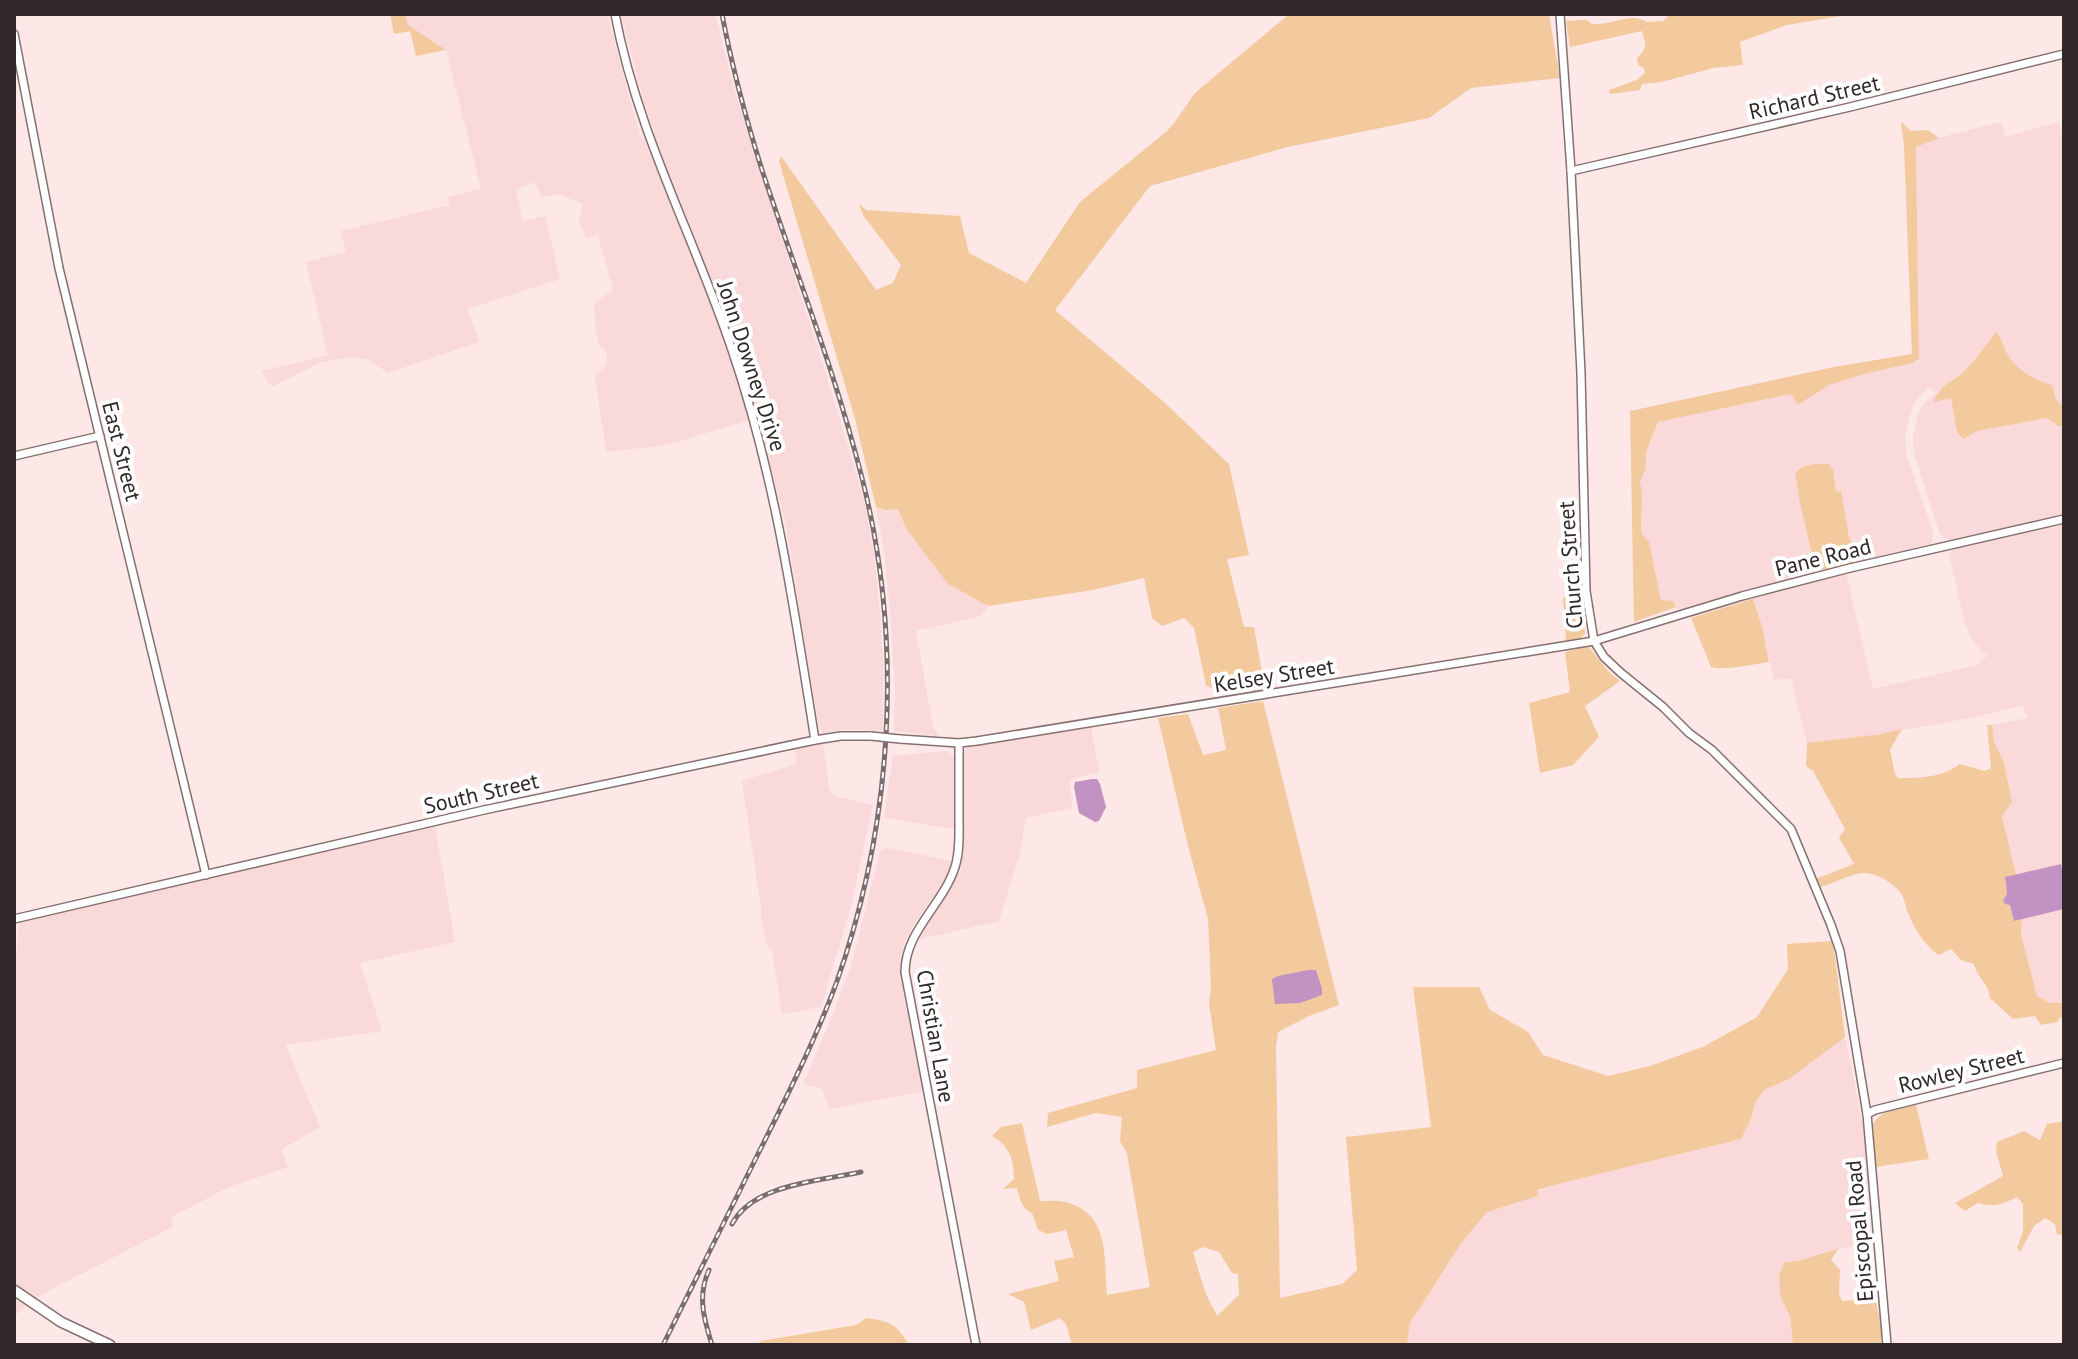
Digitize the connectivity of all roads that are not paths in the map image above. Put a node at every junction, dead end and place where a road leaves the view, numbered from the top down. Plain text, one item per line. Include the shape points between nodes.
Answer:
1 (615, 14) edge
2 (1560, 16) edge
3 (14, 34) edge
4 (2064, 54) edge
5 (1571, 171) junction
6 (100, 436) junction
7 (14, 456) edge
8 (2064, 519) edge
9 (1594, 641) junction
10 (815, 740) junction
11 (959, 743) junction
12 (206, 875) junction
13 (14, 919) edge
14 (2064, 1063) edge
15 (1867, 1114) junction
16 (14, 1290) edge
17 (110, 1345) edge
18 (976, 1345) edge
19 (1887, 1345) edge

1 - 10 street, John Downey Drive via 644,126 728,338 762,448
2 - 5 street, Church Street
3 - 6 street, East Street via 59,268
4 - 5 street, Richard Street
5 - 9 street, Church Street via 1586,591
6 - 7 street
6 - 12 street, East Street
8 - 9 street, Pane Road via 1742,596
9 - 11 street, Kelsey Street
9 - 15 street, Church Street via 1604,657 1712,750 1791,829 1840,951
10 - 11 street, South Street, bridge via 871,736
10 - 12 street, South Street
11 - 18 street, Christian Lane via 956,866 909,945 905,972
12 - 13 street, South Street
14 - 15 street, Rowley Street
15 - 19 street, Episcopal Road
16 - 17 highway via 78,1332

